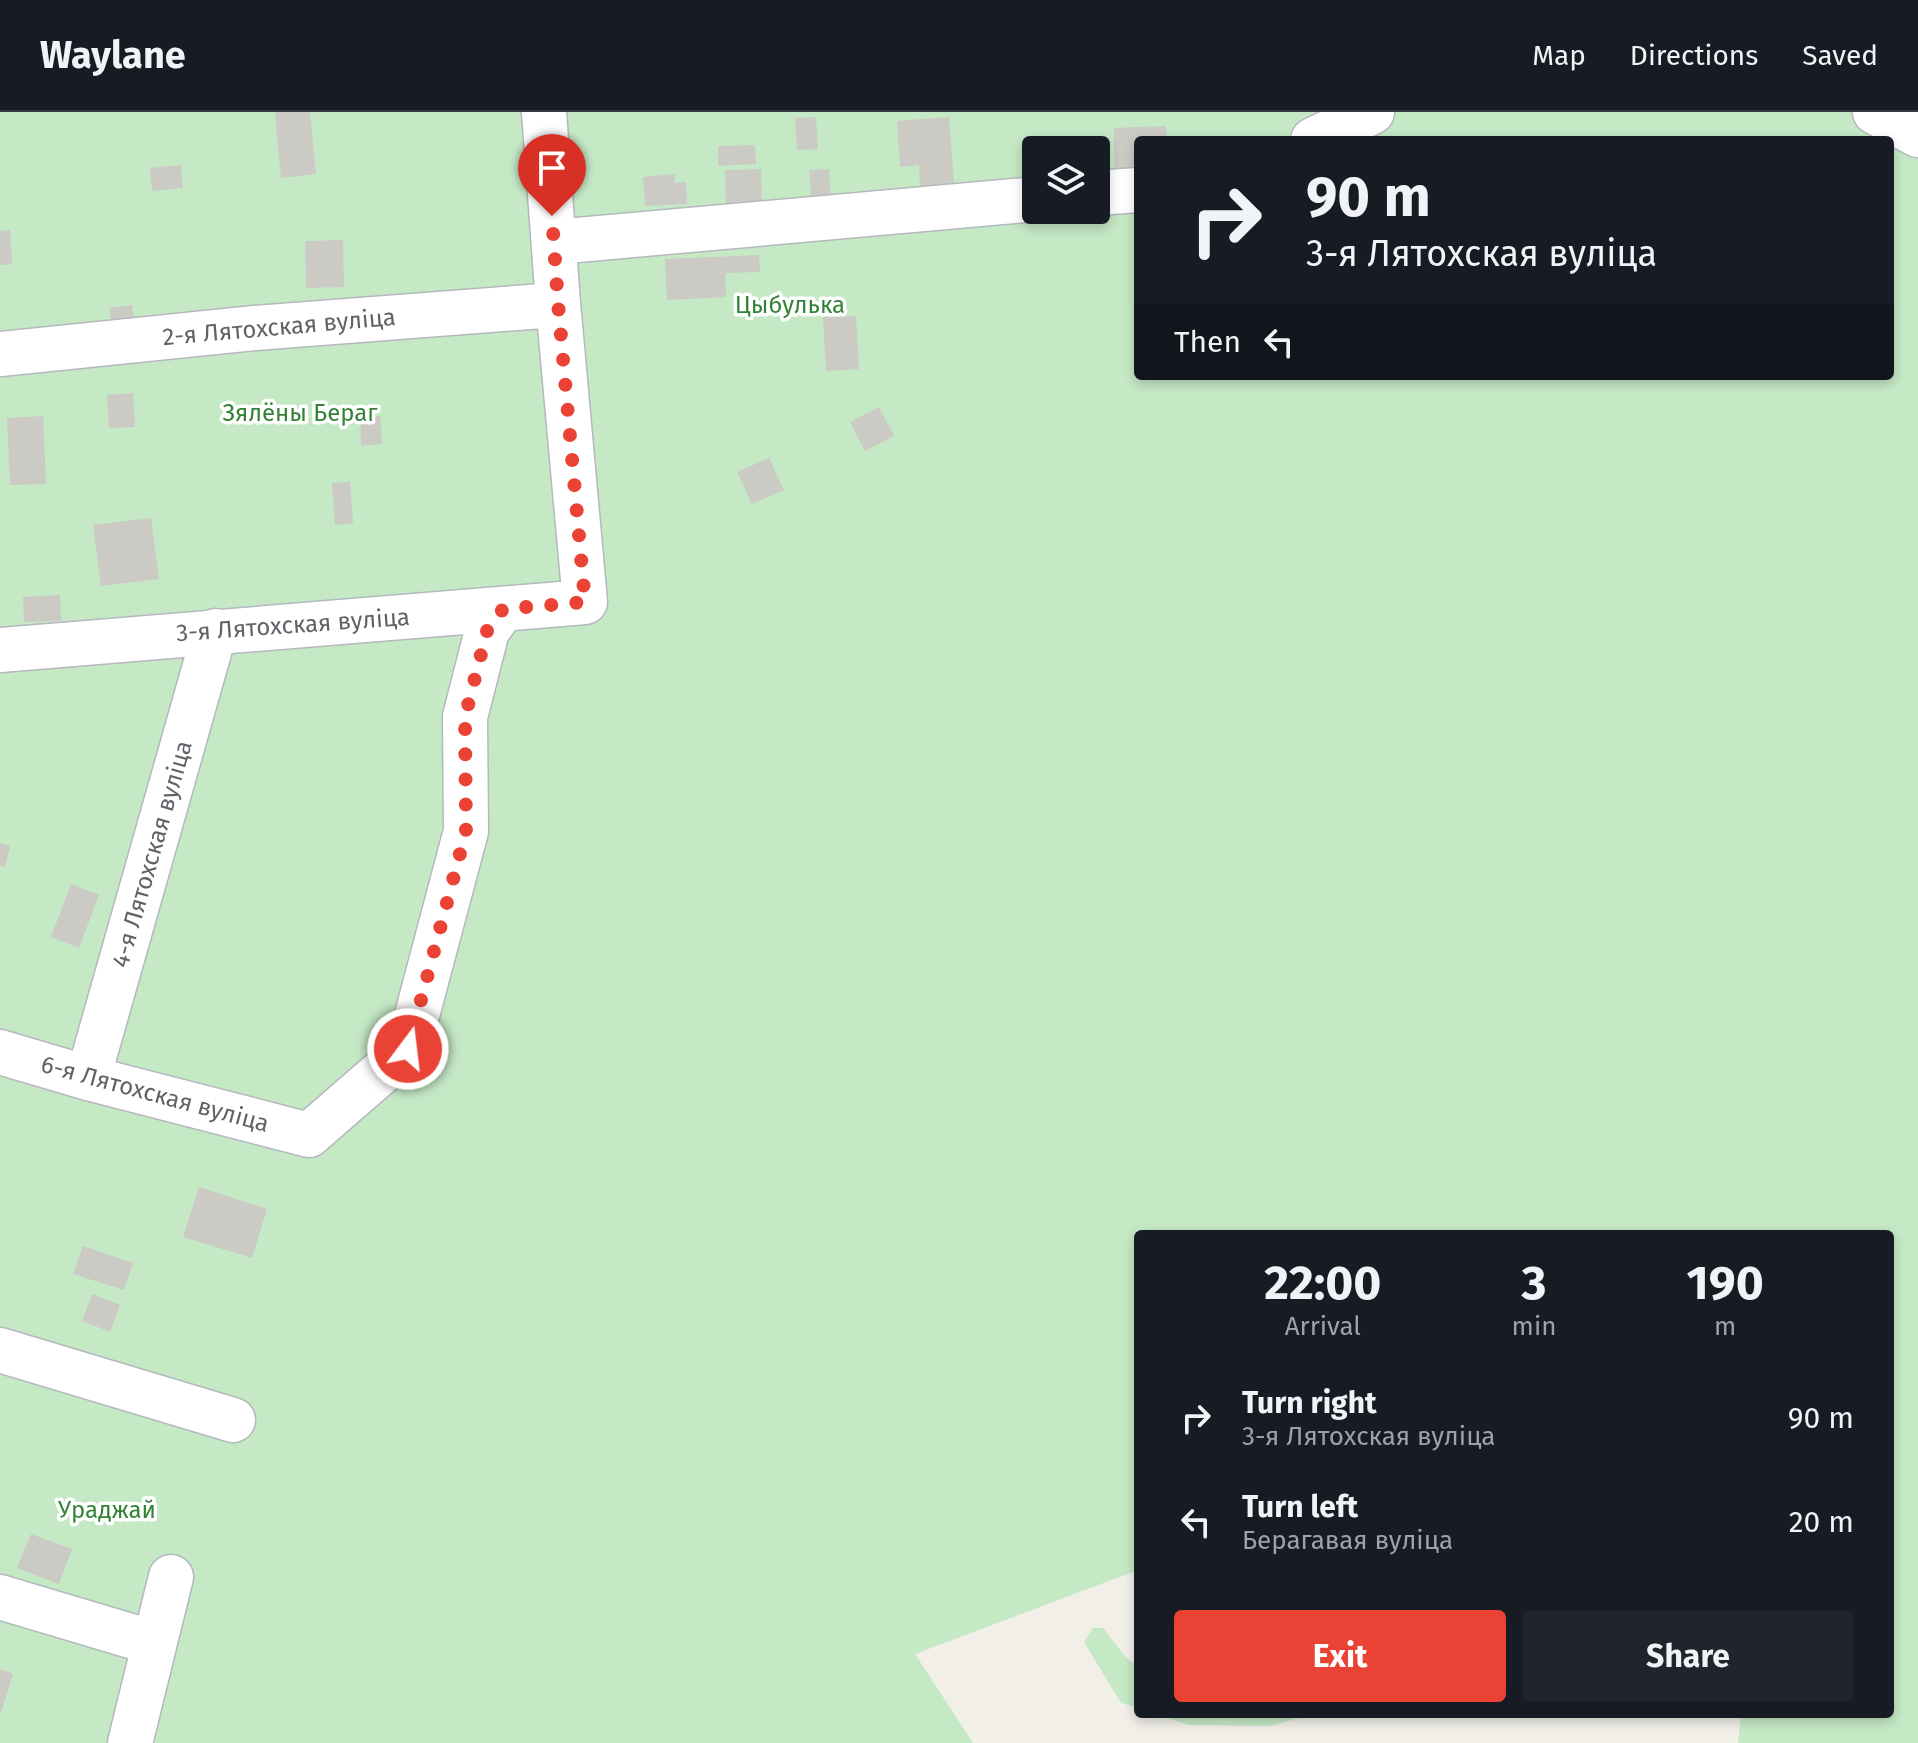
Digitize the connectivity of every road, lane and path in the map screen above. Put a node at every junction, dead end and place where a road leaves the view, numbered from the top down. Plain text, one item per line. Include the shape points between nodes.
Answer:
1 (544, 112) edge
2 (1372, 112) edge
3 (1875, 112) edge
4 (1918, 135) edge
5 (1321, 136) edge
6 (1134, 190) edge
7 (1110, 192) edge
8 (1022, 200) edge
9 (555, 242) junction
10 (558, 303) junction
11 (0, 354) edge
12 (503, 609) junction
13 (215, 631) junction
14 (0, 650) edge
15 (0, 1052) edge
16 (88, 1078) junction
17 (0, 1350) edge
18 (233, 1420) dead end
19 (171, 1577) dead end
20 (0, 1597) edge
21 (154, 1643) junction
22 (130, 1743) edge

1 - 9 lane
2 - 5 lane
3 - 4 lane
6 - 7 lane
8 - 9 lane
9 - 10 lane
10 - 11 lane, 2-я Лятохская вуліца
10 - 12 lane, 3-я Лятохская вуліца via 585,602
12 - 13 lane, 3-я Лятохская вуліца
12 - 16 lane, 6-я Лятохская вуліца via 487,631 465,717 466,831 408,1049 309,1135
13 - 14 lane, 3-я Лятохская вуліца
13 - 16 lane, 4-я Лятохская вуліца
15 - 16 lane, 6-я Лятохская вуліца
17 - 18 lane
19 - 21 lane
20 - 21 lane
21 - 22 lane

